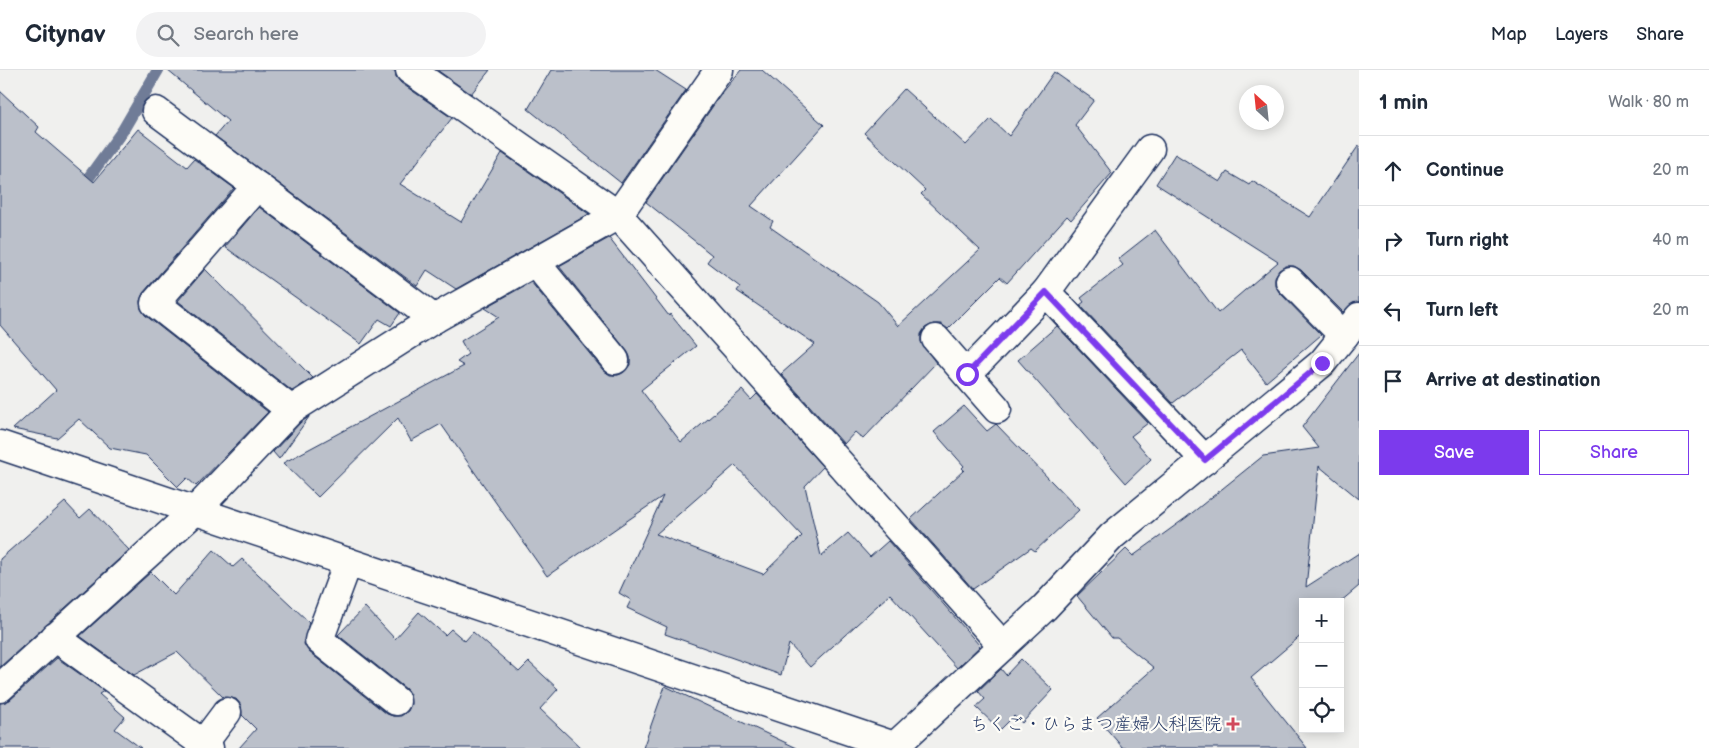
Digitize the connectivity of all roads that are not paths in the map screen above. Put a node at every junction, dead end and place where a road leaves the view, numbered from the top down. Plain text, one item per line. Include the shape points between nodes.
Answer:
1 (410, 70) edge
2 (719, 70) edge
3 (156, 111) dead end
4 (1150, 149) dead end
5 (257, 186) junction
6 (618, 215) junction
7 (535, 262) junction
8 (1290, 280) dead end
9 (1046, 292) junction
10 (434, 318) junction
11 (1351, 327) edge
12 (936, 339) dead end
13 (615, 360) dead end
14 (967, 374) junction
15 (997, 409) dead end
16 (291, 410) junction
17 (4, 453) edge
18 (1205, 460) junction
19 (196, 510) junction
20 (348, 562) junction
21 (55, 637) junction
22 (1003, 646) junction
23 (0, 688) edge
24 (396, 701) dead end
25 (227, 712) dead end
26 (206, 746) edge
27 (897, 747) edge

1 - 6 street
2 - 6 street
3 - 5 street
4 - 9 street
5 - 10 street
5 - 16 street via 155,303
6 - 7 street
6 - 22 street
7 - 10 street
7 - 13 street
8 - 11 street
9 - 14 street
9 - 18 street
10 - 16 street
11 - 18 street via 1322,363
12 - 14 street
14 - 15 street
16 - 19 street
17 - 19 street
18 - 22 street via 1112,536
19 - 20 street
19 - 21 street
20 - 24 street via 319,640
20 - 27 street
21 - 23 street
21 - 26 street
22 - 27 street
25 - 26 street

